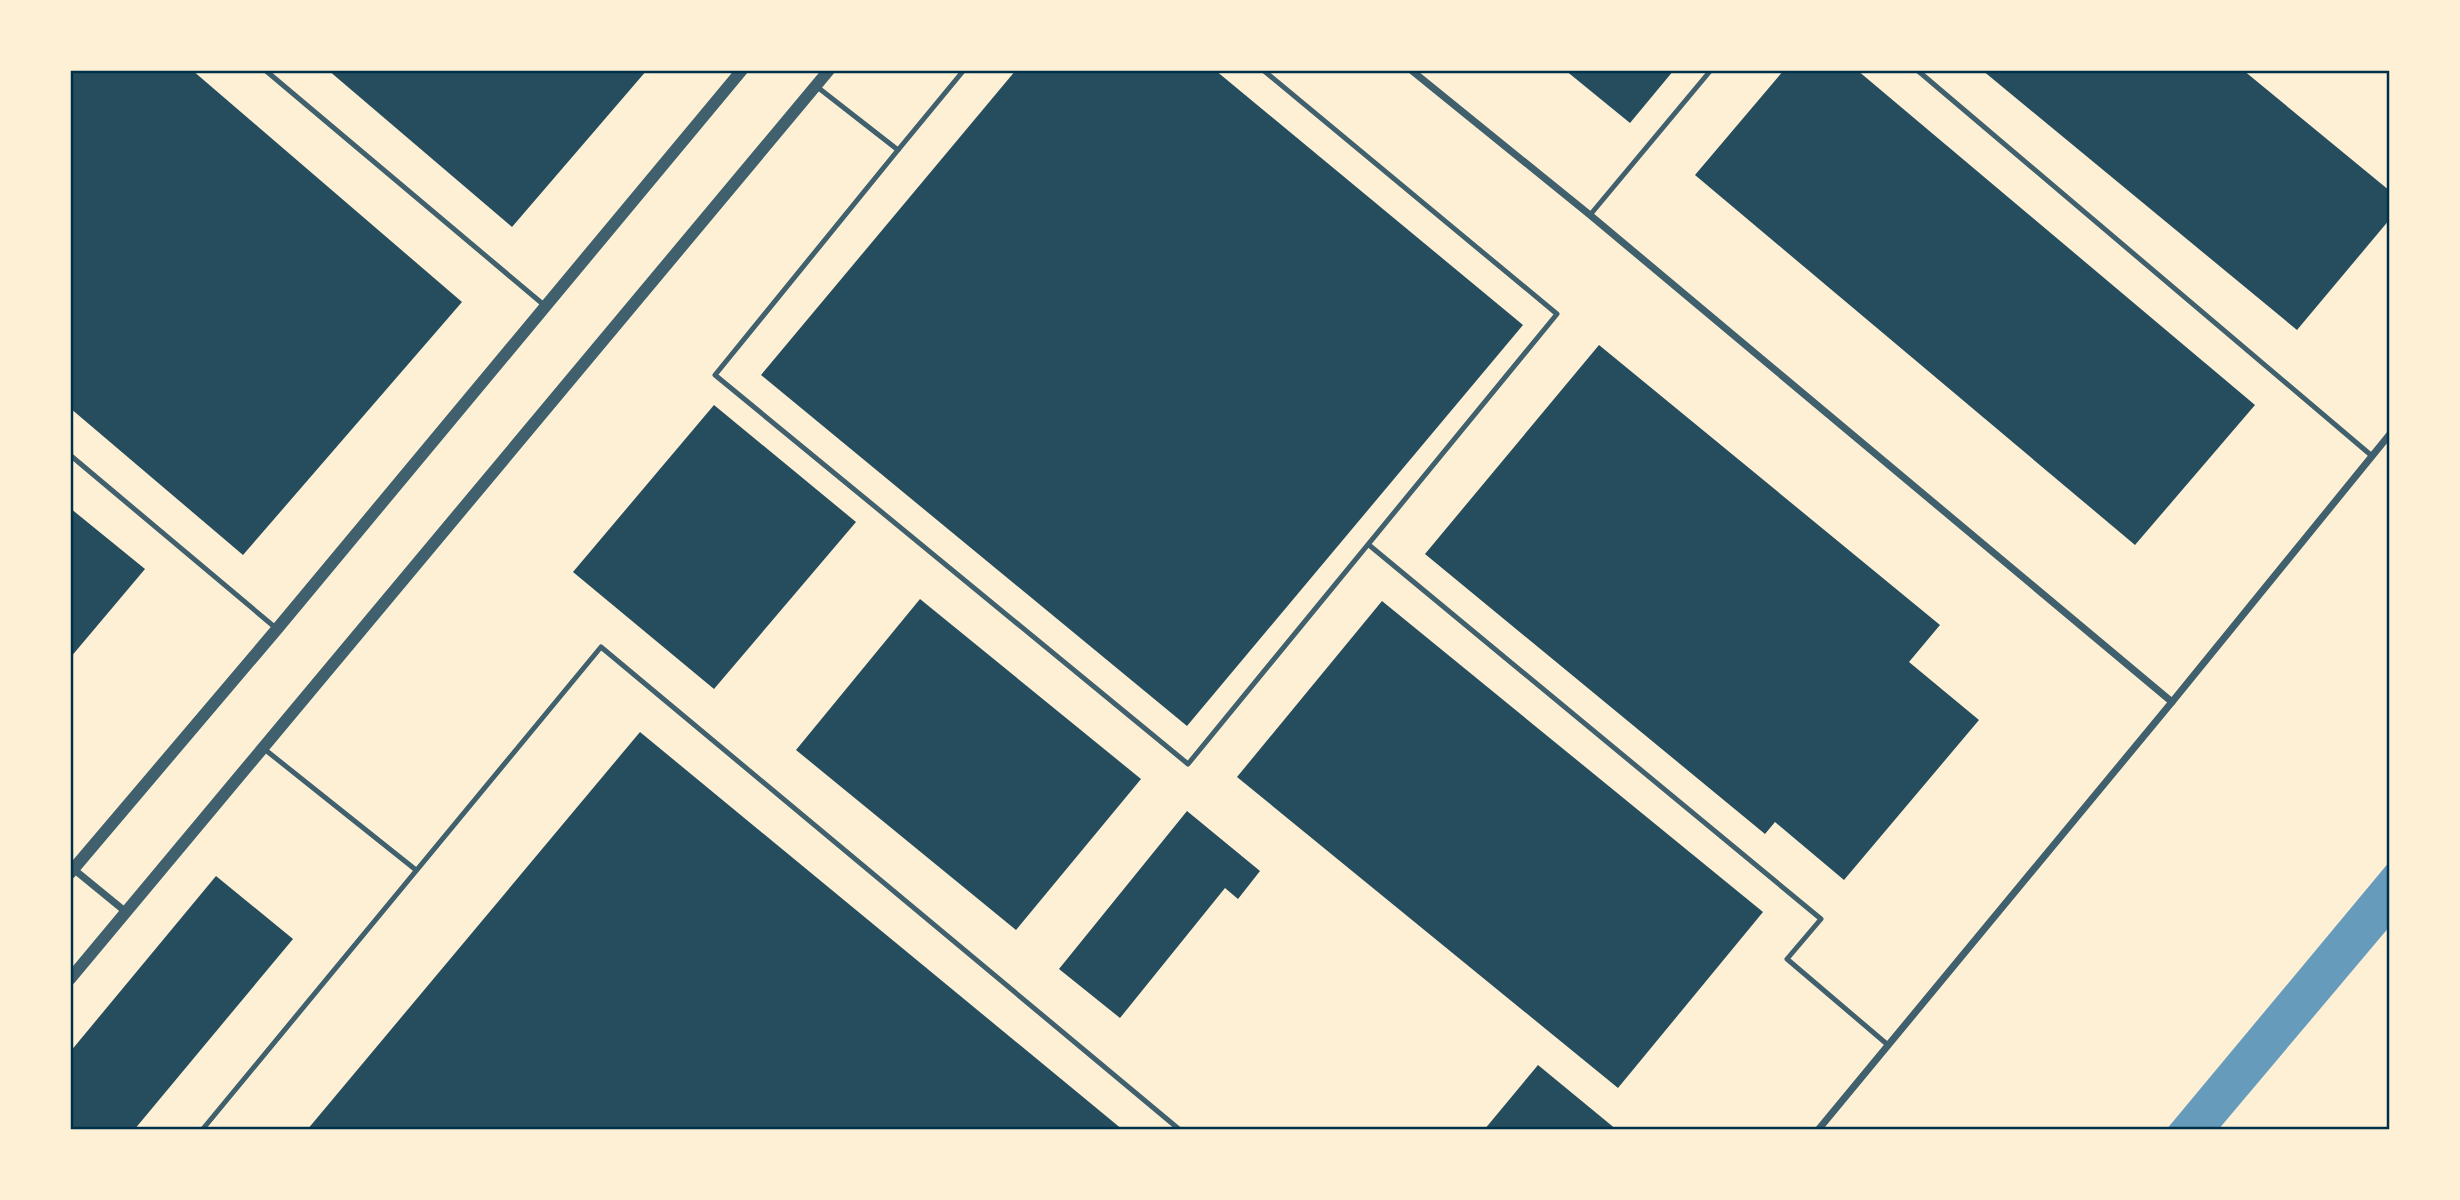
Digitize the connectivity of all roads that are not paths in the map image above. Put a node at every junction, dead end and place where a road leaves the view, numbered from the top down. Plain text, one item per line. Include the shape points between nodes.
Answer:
1 (265, 70) edge
2 (743, 70) edge
3 (829, 70) edge
4 (964, 70) edge
5 (1263, 70) edge
6 (1411, 70) edge
7 (1711, 70) edge
8 (1917, 70) edge
9 (816, 86) junction
10 (898, 150) junction
11 (1590, 215) junction
12 (546, 307) junction
13 (2390, 434) edge
14 (70, 455) edge
15 (2372, 456) junction
16 (1369, 545) junction
17 (277, 629) junction
18 (2172, 702) junction
19 (263, 748) junction
20 (71, 870) edge
21 (416, 870) junction
22 (126, 912) junction
23 (70, 979) edge
24 (1888, 1045) junction
25 (202, 1130) edge
26 (1180, 1130) edge
27 (1818, 1130) edge

1 - 12 lane
2 - 12 street
3 - 9 street
4 - 10 lane
5 - 16 lane via 1557,314
6 - 11 street
7 - 11 lane
8 - 15 lane
9 - 10 lane
9 - 19 street
10 - 16 lane via 715,374 1188,764
11 - 18 street
12 - 17 street
13 - 15 street
14 - 17 lane
15 - 18 street
16 - 24 lane via 1821,919 1787,959
17 - 20 street
18 - 24 street
19 - 21 lane
19 - 22 street
20 - 22 street
21 - 25 lane
21 - 26 lane via 601,647
22 - 23 street
24 - 27 street

